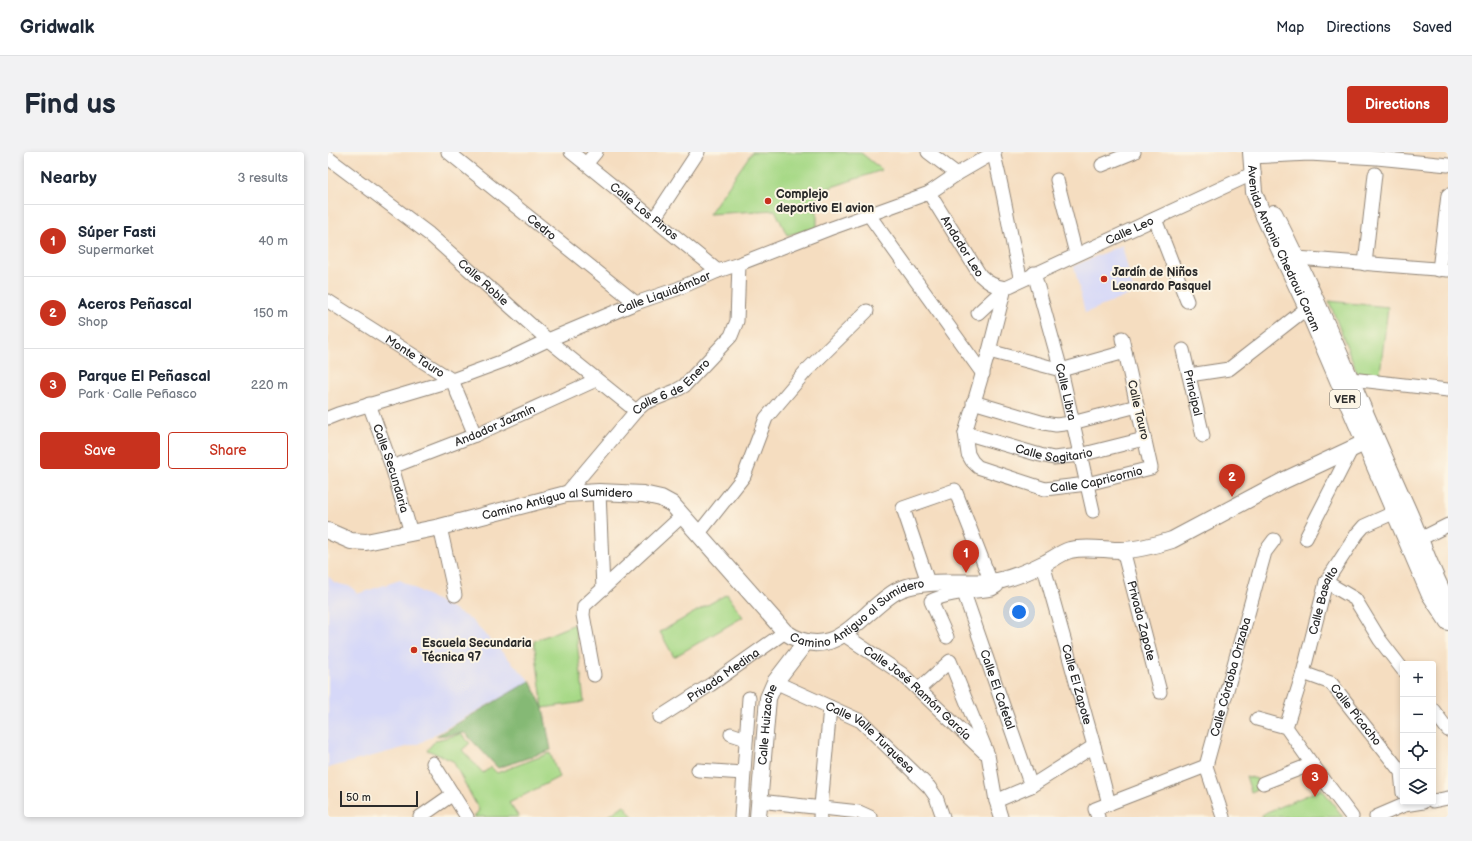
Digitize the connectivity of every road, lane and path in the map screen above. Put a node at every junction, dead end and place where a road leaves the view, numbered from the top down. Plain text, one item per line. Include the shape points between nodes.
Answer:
1 (448, 152) edge
2 (571, 152) edge
3 (596, 152) edge
4 (698, 152) edge
5 (928, 152) edge
6 (994, 152) edge
7 (1134, 152) edge
8 (1377, 155) edge
9 (328, 158) edge
10 (1252, 161) edge
11 (586, 164) junction
12 (1448, 164) edge
13 (1102, 165) dead end
14 (957, 174) junction
15 (1375, 174) dead end
16 (1057, 180) dead end
17 (929, 193) junction
18 (1448, 195) edge
19 (869, 215) junction
20 (654, 219) junction
21 (1156, 223) junction
22 (1076, 254) junction
23 (1297, 258) junction
24 (739, 264) junction
25 (1365, 264) junction
26 (1444, 270) edge
27 (718, 271) junction
28 (1034, 273) junction
29 (1021, 280) junction
30 (1005, 288) junction
31 (328, 301) edge
32 (1187, 302) dead end
33 (636, 303) junction
34 (1307, 308) junction
35 (867, 311) dead end
36 (978, 312) dead end
37 (1122, 338) dead end
38 (548, 340) junction
39 (1184, 350) dead end
40 (989, 351) junction
41 (1125, 352) junction
42 (1060, 370) junction
43 (983, 374) junction
44 (1189, 376) junction
45 (1343, 378) junction
46 (452, 380) junction
47 (596, 380) junction
48 (1448, 390) edge
49 (973, 402) junction
50 (368, 404) junction
51 (1137, 406) junction
52 (636, 410) junction
53 (331, 413) edge
54 (1072, 423) junction
55 (965, 432) junction
56 (475, 435) junction
57 (1204, 436) dead end
58 (1144, 439) junction
59 (1363, 444) junction
60 (1080, 455) junction
61 (392, 467) junction
62 (1151, 468) joint
63 (1088, 484) junction
64 (600, 492) junction
65 (566, 494) junction
66 (1401, 510) junction
67 (1093, 511) dead end
68 (683, 515) junction
69 (1448, 526) edge
70 (440, 527) junction
71 (328, 531) edge
72 (411, 533) junction
73 (699, 533) junction
74 (1306, 538) dead end
75 (1420, 539) junction
76 (1274, 540) dead end
77 (1123, 550) junction
78 (1043, 564) junction
79 (1008, 578) junction
80 (928, 582) junction
81 (991, 582) junction
82 (1326, 582) junction
83 (603, 589) junction
84 (964, 593) junction
85 (455, 595) dead end
86 (1446, 610) edge
87 (785, 632) junction
88 (843, 634) junction
89 (947, 637) dead end
90 (805, 643) junction
91 (1400, 666) edge
92 (1303, 673) junction
93 (594, 675) dead end
94 (775, 682) junction
95 (919, 689) junction
96 (1160, 692) dead end
97 (749, 698) dead end
98 (830, 707) junction
99 (1436, 714) edge
100 (660, 717) dead end
101 (1257, 719) dead end
102 (1286, 727) junction
103 (1448, 730) edge
104 (731, 734) dead end
105 (746, 739) junction
106 (1094, 746) junction
107 (988, 755) junction
108 (433, 763) dead end
109 (1312, 764) junction
110 (1206, 766) junction
111 (698, 770) dead end
112 (1400, 771) edge
113 (744, 773) junction
114 (1263, 783) dead end
115 (1031, 786) junction
116 (453, 794) junction
117 (1448, 798) edge
118 (1436, 800) edge
119 (759, 801) junction
120 (996, 801) junction
121 (1400, 802) edge
122 (1108, 804) junction
123 (820, 812) edge
124 (1096, 813) edge
125 (420, 817) edge
126 (467, 817) edge
127 (741, 817) edge
128 (758, 817) edge
129 (870, 817) edge
130 (943, 817) edge
131 (1001, 817) edge
132 (1223, 817) edge
133 (1352, 817) edge
134 (1376, 817) edge

1 - 33 street, Cedro
2 - 11 street, Calle Los Pinos
3 - 11 street
4 - 20 street
5 - 14 street
6 - 14 street, Calle Liquidámbar
6 - 29 street
7 - 13 street
8 - 10 street via 1308,154
8 - 12 street
9 - 38 street, Calle Roble via 428,234
10 - 21 street, Calle Leo
10 - 23 main road, Avenida Antonio Chedraui Caram / VER via 1269,204
10 - 34 main road, Avenida Antonio Chedraui Caram / VER via 1254,192
11 - 20 street, Calle Los Pinos
14 - 17 street, Calle Liquidámbar
15 - 25 street
16 - 22 street
17 - 19 street, Calle Liquidámbar
17 - 30 street, Andador Leo via 980,275 988,283
18 - 26 street
19 - 24 street, Calle Liquidámbar
19 - 43 street
20 - 27 street, Calle Los Pinos
21 - 22 street, Calle Leo
21 - 32 street
22 - 28 street, Calle Leo
23 - 25 street
23 - 45 main road, Avenida Antonio Chedraui Caram / VER via 1318,304
24 - 27 street, Calle Liquidámbar
24 - 52 street, Calle 6 de Enero via 737,321 730,336 684,386 645,403
25 - 26 street
27 - 33 street, Calle Liquidámbar
28 - 29 street, Calle Leo
28 - 42 street, Calle Libra
29 - 30 street, Calle Leo
30 - 36 street, Calle Leo
30 - 40 street, Calle Capricornio
31 - 46 street, Monte Tauro
33 - 38 street, Calle Liquidámbar
34 - 44 street via 1229,369
34 - 45 main road, Avenida Antonio Chedraui Caram / VER
35 - 73 street via 806,371 766,418 744,476
37 - 41 street, Calle Tauro
38 - 46 street, Calle Liquidámbar via 506,360
38 - 47 street, Calle Roble
39 - 44 street, Principal
40 - 42 street
40 - 43 street, Calle Capricornio
41 - 42 street
41 - 51 street, Calle Tauro
42 - 54 street, Calle Libra
43 - 49 street, Calle Capricornio
44 - 57 street, Principal
45 - 48 street
45 - 59 main road, Avenida Antonio Chedraui Caram / VER
46 - 50 street, Calle Liquidámbar
46 - 56 street, Monte Tauro
47 - 52 street, Calle Roble
47 - 56 street, Andador Jazmín
49 - 54 street via 1044,423
49 - 55 street, Calle Capricornio
50 - 53 street, Calle Liquidámbar
50 - 61 street, Calle Secundaria
51 - 54 street
51 - 58 street, Calle Tauro
52 - 65 street, Calle 6 de Enero
54 - 60 street, Calle Libra
55 - 60 street, Calle Sagitario via 1054,458
55 - 63 street, Calle Capricornio via 968,454 978,467 1045,489
56 - 61 street, Andador Jazmín
58 - 60 street, Calle Sagitario
58 - 62 street, Calle Tauro
59 - 66 main road, Avenida Antonio Chedraui Caram / VER
59 - 74 street
59 - 77 main road, Camino Antiguo al Sumidero via 1285,480 1172,540
60 - 63 street, Calle Libra
61 - 72 street, Calle Secundaria
62 - 63 street, Calle Capricornio
63 - 67 street, Calle Libra
64 - 65 main road, Camino Antiguo al Sumidero
64 - 68 main road, Camino Antiguo al Sumidero via 643,494 661,498
64 - 83 street
65 - 70 main road, Camino Antiguo al Sumidero
66 - 75 main road, Avenida Antonio Chedraui Caram / VER
66 - 82 street, Calle Basalto via 1364,526
66 - 86 main road, Avenida Antonio Chedraui Caram / VER via 1429,593
68 - 73 main road, Camino Antiguo al Sumidero
68 - 83 street
69 - 75 street
70 - 72 main road, Camino Antiguo al Sumidero
70 - 85 street
71 - 72 main road, Camino Antiguo al Sumidero via 351,541 366,542
73 - 87 main road, Camino Antiguo al Sumidero
75 - 86 main road, Avenida Antonio Chedraui Caram / VER
76 - 110 street, Calle Córdoba Orizaba via 1265,552
77 - 78 main road, Camino Antiguo al Sumidero via 1071,550
77 - 96 street, Privada Zapote
78 - 79 main road, Camino Antiguo al Sumidero
78 - 106 street, Calle El Zapote
79 - 81 main road, Camino Antiguo al Sumidero
79 - 84 street via 992,589
80 - 81 main road, Camino Antiguo al Sumidero
80 - 81 street via 903,508 955,490
80 - 88 main road, Camino Antiguo al Sumidero via 900,589 890,595
82 - 91 street via 1355,599 1380,640
82 - 92 street, Calle Basalto
83 - 93 street via 584,606 582,615
84 - 89 street via 950,594 931,601
84 - 115 street, Calle El Cafetal
87 - 90 main road, Camino Antiguo al Sumidero
87 - 100 street, Privada Medina
88 - 90 main road, Camino Antiguo al Sumidero via 818,644
88 - 95 street, Calle José Ramón García via 902,674
90 - 94 main road, Calle Huizache
92 - 102 street, Calle Basalto
92 - 112 street, Calle Picacho via 1331,684
94 - 98 street, Calle Valle Turquesa
94 - 119 main road, Calle Huizache via 768,698
95 - 107 street, Calle José Ramón García
95 - 107 street via 950,661
97 - 105 street, Calle Huizache
98 - 123 street
98 - 130 street, Calle Valle Turquesa via 861,721 929,787 936,797
99 - 103 street
101 - 102 street
102 - 109 street
104 - 105 street
105 - 113 street, Calle Huizache
106 - 115 street
106 - 122 street, Calle El Zapote
107 - 120 street
108 - 116 street
109 - 114 street
109 - 133 street
110 - 122 street
110 - 132 street
111 - 113 street
113 - 127 street, Calle Huizache
115 - 120 street
116 - 125 street
116 - 126 street
117 - 118 street
119 - 123 street
119 - 128 main road, Calle Huizache
120 - 131 street
121 - 134 street
122 - 124 street
123 - 129 street via 859,812

